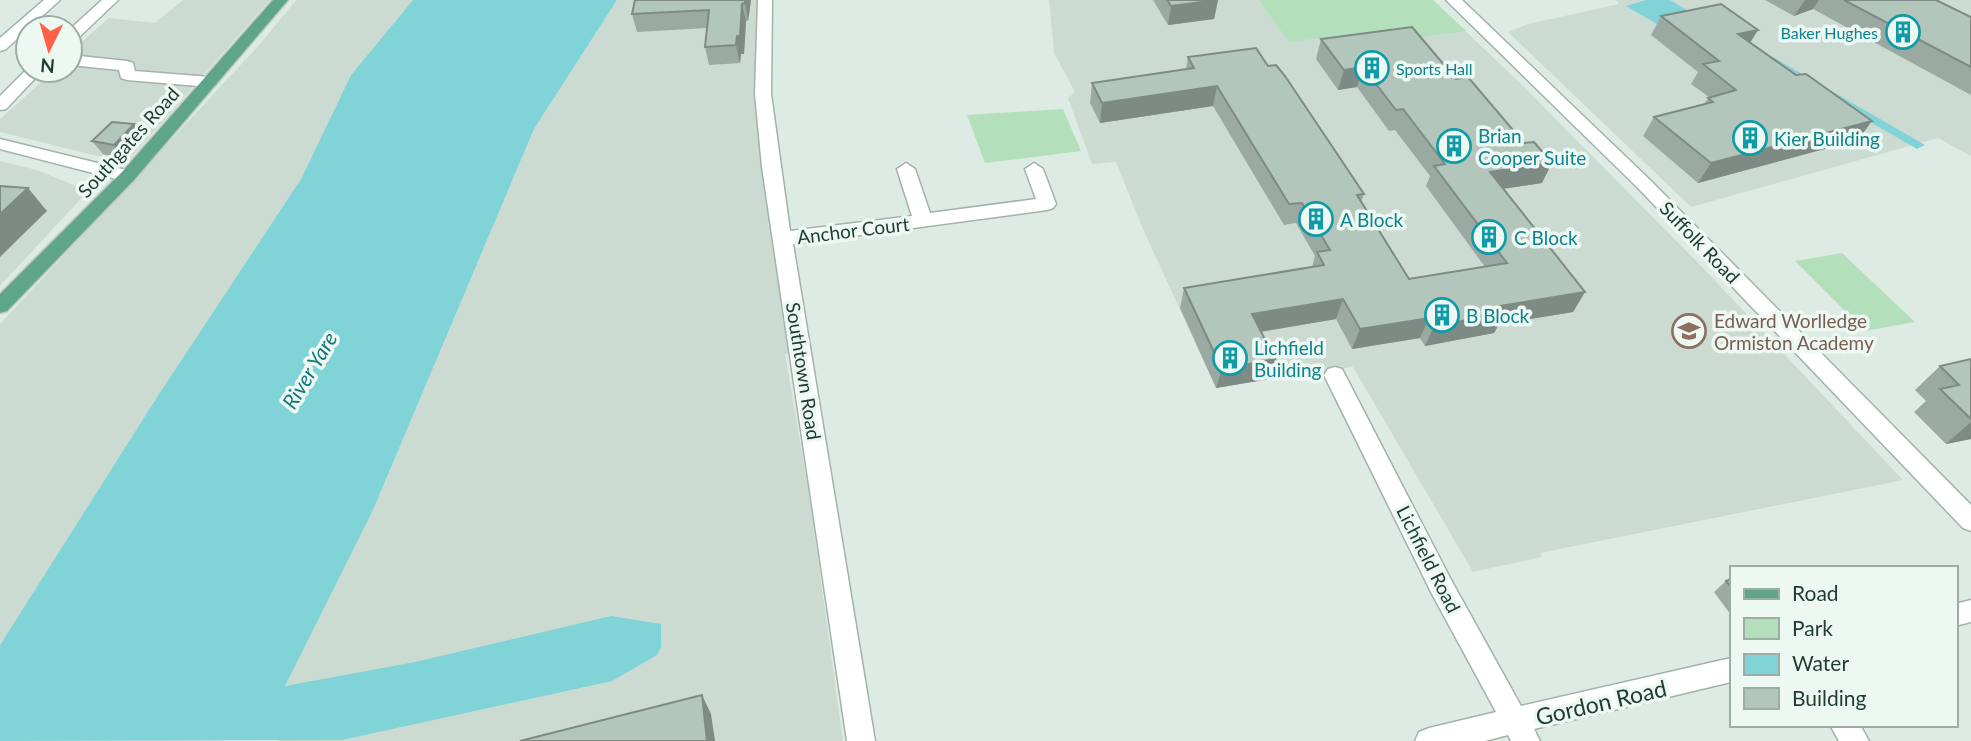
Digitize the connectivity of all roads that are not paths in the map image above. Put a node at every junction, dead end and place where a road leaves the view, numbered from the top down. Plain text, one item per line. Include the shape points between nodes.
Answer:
1 (53, 0) edge
2 (111, 0) edge
3 (281, 0) edge
4 (765, 0) edge
5 (1453, 0) edge
6 (84, 24) edge
7 (0, 46) edge
8 (84, 61) edge
9 (210, 82) junction
10 (21, 84) edge
11 (0, 104) edge
12 (0, 144) edge
13 (906, 169) dead end
14 (1034, 169) dead end
15 (128, 176) junction
16 (923, 221) junction
17 (782, 239) junction
18 (0, 306) edge
19 (1335, 375) dead end
20 (1971, 521) edge
21 (1730, 670) edge
22 (1521, 732) edge
23 (862, 741) edge
24 (1429, 741) edge

1 - 7 street
2 - 6 street
3 - 9 main road, Southgates Road
4 - 17 street, Southtown Road via 763,94
5 - 20 street, Suffolk Road via 1644,184
8 - 9 street via 127,66 127,75
9 - 15 main road, Southgates Road
10 - 11 street
12 - 15 street
13 - 16 street, Anchor Court
14 - 16 street, Anchor Court via 1047,204
15 - 18 main road, Southgates Road
16 - 17 street, Anchor Court
17 - 23 street, Southtown Road
19 - 22 street, Lichfield Road
21 - 22 street, Gordon Road
22 - 24 street, Gordon Road

